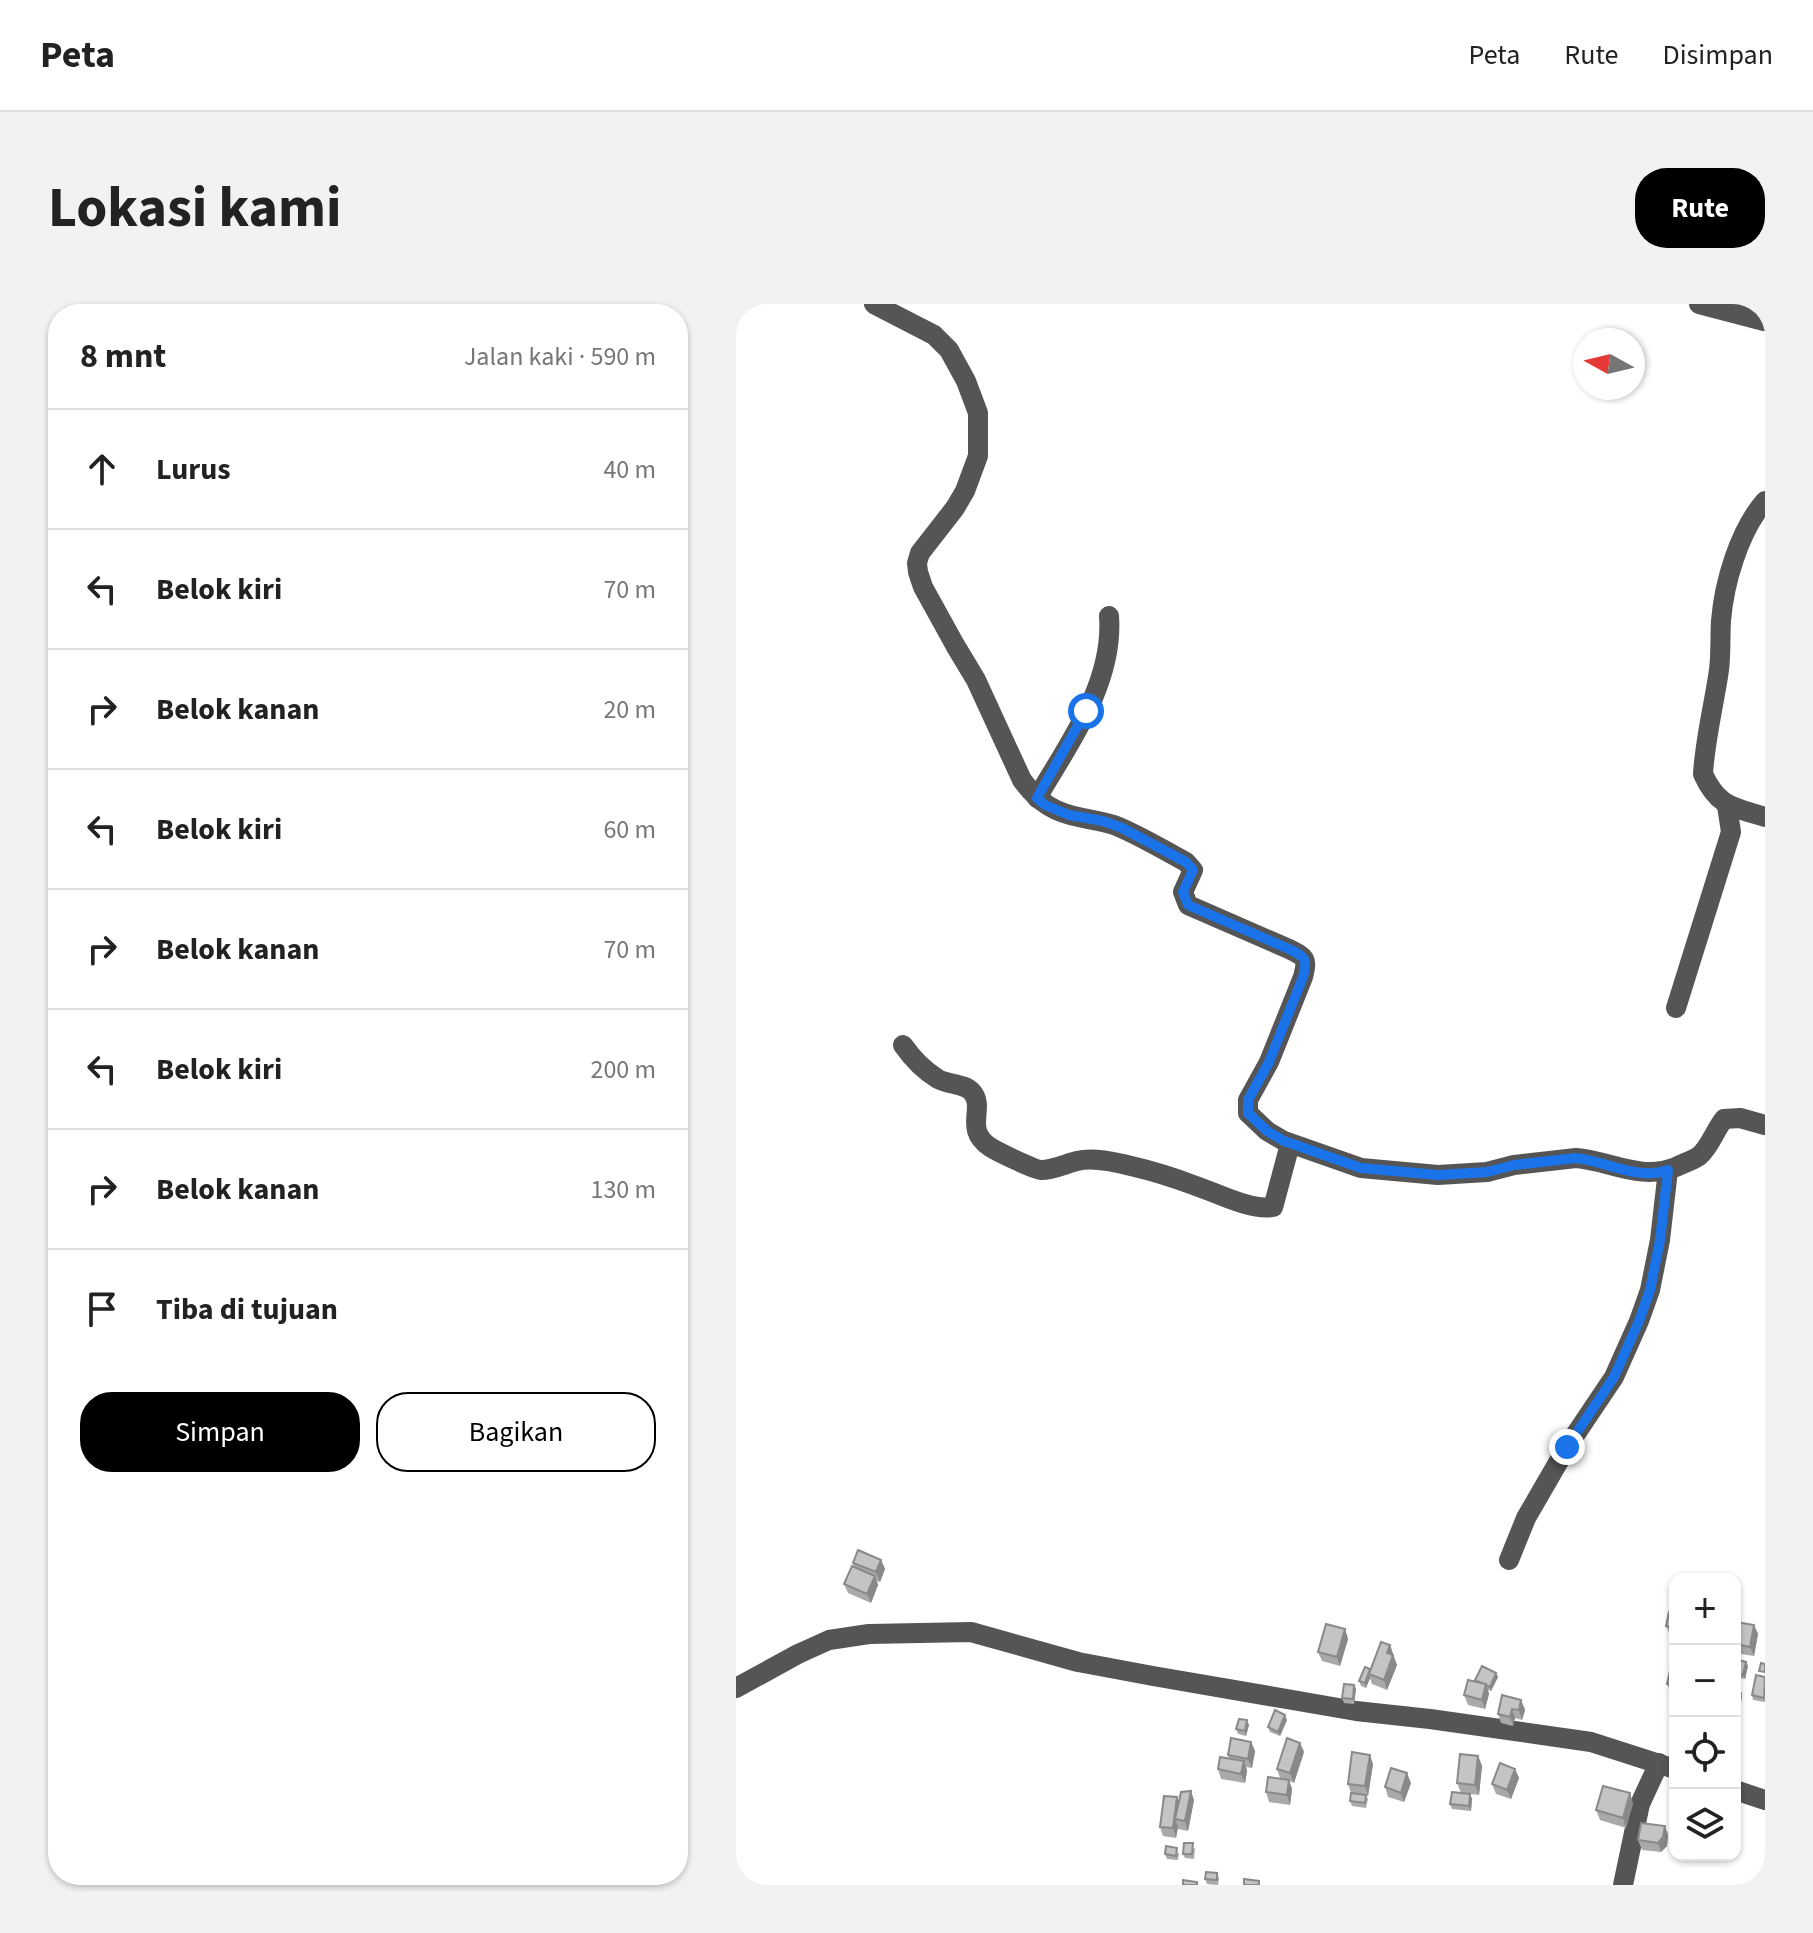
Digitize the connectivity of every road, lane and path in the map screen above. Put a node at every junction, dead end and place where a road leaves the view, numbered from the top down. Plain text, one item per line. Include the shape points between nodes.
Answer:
1 (874, 304) edge
2 (1699, 304) edge
3 (1764, 321) edge
4 (1765, 501) edge
5 (1109, 616) dead end
6 (1037, 798) junction
7 (1727, 806) junction
8 (1765, 817) edge
9 (1676, 1008) dead end
10 (903, 1045) dead end
11 (1765, 1125) edge
12 (1290, 1144) junction
13 (1668, 1170) junction
14 (1509, 1560) dead end
15 (736, 1688) edge
16 (1667, 1766) edge
17 (1741, 1792) edge
18 (1765, 1800) edge
19 (1623, 1885) edge

1 - 6 street via 942,341 978,413 978,456 965,491 920,553 918,572 1022,780
2 - 3 street
4 - 7 street via 1735,558 1721,620 1720,667 1703,774
5 - 6 street via 1097,690
6 - 12 street via 1069,815 1122,828 1186,862 1193,870 1183,892 1188,905 1303,957 1303,977 1247,1105 1248,1113 1267,1131
7 - 8 street
7 - 9 street via 1731,832
10 - 12 street via 938,1079 974,1094 981,1140 1036,1169 1080,1160 1131,1166 1267,1208 1273,1207
11 - 13 street via 1724,1119 1700,1155
12 - 13 street via 1361,1168 1438,1175 1576,1158 1631,1170
13 - 14 street via 1660,1240 1639,1321 1614,1377 1526,1518
15 - 16 street via 829,1640 971,1632 1078,1662 1356,1711 1591,1742
16 - 19 street via 1640,1804
17 - 18 street

